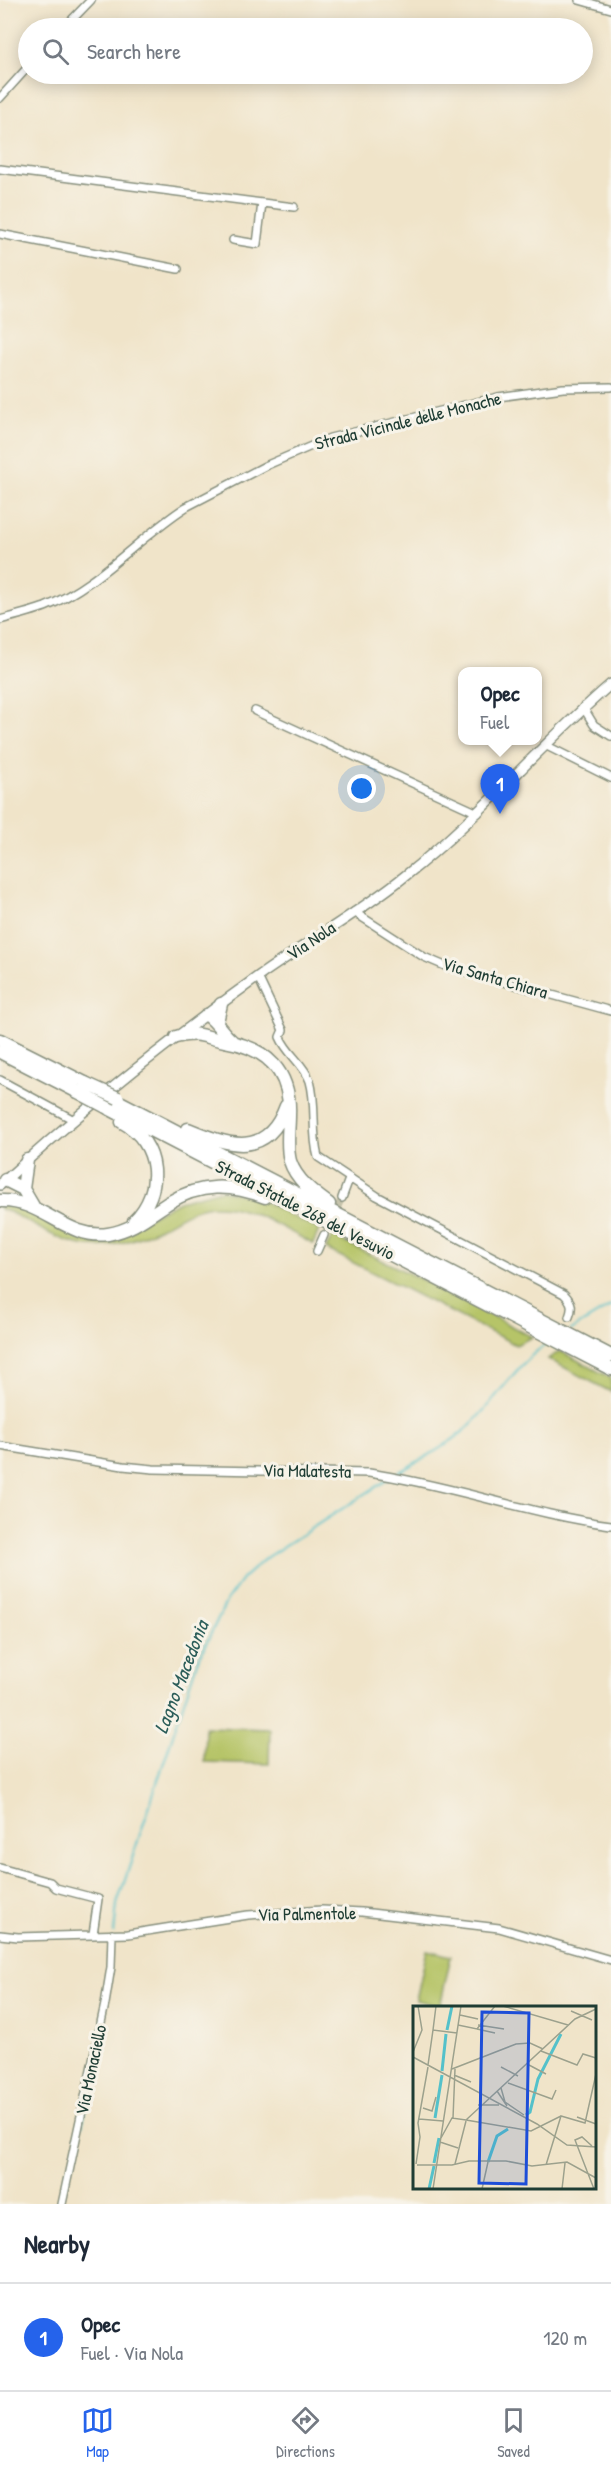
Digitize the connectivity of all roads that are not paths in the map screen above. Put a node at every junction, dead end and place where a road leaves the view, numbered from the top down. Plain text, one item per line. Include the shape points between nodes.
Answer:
1 (90, 0) edge
2 (579, 0) edge
3 (611, 9) edge
4 (73, 18) edge
5 (18, 78) edge
6 (0, 98) edge
7 (0, 169) edge
8 (262, 203) junction
9 (294, 207) dead end
10 (0, 234) edge
11 (232, 240) dead end
12 (178, 269) dead end
13 (611, 387) edge
14 (0, 620) edge
15 (611, 684) edge
16 (584, 707) junction
17 (255, 711) dead end
18 (611, 735) edge
19 (544, 745) junction
20 (611, 778) edge
21 (478, 813) junction
22 (354, 912) junction
23 (258, 977) junction
24 (221, 1004) joint
25 (611, 1011) edge
26 (209, 1018) junction
27 (176, 1037) junction
28 (209, 1037) junction
29 (0, 1040) edge
30 (233, 1042) junction
31 (0, 1052) edge
32 (0, 1080) edge
33 (78, 1090) junction
34 (288, 1099) junction
35 (111, 1105) junction
36 (74, 1120) junction
37 (27, 1160) junction
38 (349, 1179) junction
39 (3, 1182) edge
40 (23, 1189) junction
41 (342, 1198) tunnel mouth
42 (6, 1201) edge
43 (33, 1206) junction
44 (130, 1225) junction
45 (338, 1227) junction
46 (324, 1235) tunnel mouth
47 (317, 1251) dead end
48 (424, 1260) junction
49 (569, 1317) dead end
50 (541, 1327) junction
51 (573, 1343) junction
52 (611, 1356) edge
53 (611, 1369) edge
54 (0, 1446) edge
55 (611, 1525) edge
56 (0, 1869) edge
57 (93, 1934) junction
58 (112, 1934) junction
59 (0, 1935) edge
60 (611, 1959) edge
61 (62, 2204) edge

1 - 4 street
2 - 3 street
5 - 6 street
7 - 8 street
8 - 9 street
8 - 11 street via 257,243
10 - 12 street
13 - 14 street, Strada Vicinale delle Monache via 563,388 498,397 313,444 186,507 62,598
15 - 16 street, Via Nola
16 - 18 street via 594,725
16 - 19 street, Via Nola
17 - 21 street
19 - 20 street
19 - 21 street, Via Nola
21 - 22 street, Via Nola via 404,877
22 - 23 street, Via Nola
22 - 25 street, Via Santa Chiara via 445,966
23 - 24 street, Via Nola
23 - 38 street via 283,1030 283,1045 308,1076 313,1092 318,1157
24 - 26 highway
26 - 27 street
26 - 28 highway
26 - 30 highway
27 - 28 highway via 192,1033
27 - 36 street
28 - 30 highway
29 - 33 highway, Strada Statale 268 del Vesuvio
30 - 34 highway via 273,1062 284,1077
31 - 33 highway, Strada Statale 268 del Vesuvio
32 - 36 street
33 - 35 highway, Strada Statale 268 del Vesuvio, bridge
34 - 35 highway via 279,1124 269,1135 252,1144 239,1145
34 - 48 highway via 288,1146 297,1176 327,1203
35 - 44 highway via 139,1134 154,1166 147,1205
35 - 45 highway, Strada Statale 268 del Vesuvio
35 - 48 highway, Strada Statale 268 del Vesuvio
36 - 37 street
37 - 39 street
37 - 40 highway
38 - 41 street
38 - 49 street via 564,1294 572,1309
39 - 40 highway
39 - 42 highway
40 - 43 highway
42 - 43 highway
43 - 44 highway via 74,1230 90,1234 112,1233
44 - 45 highway via 137,1225 184,1194 224,1186 244,1189
45 - 50 highway, Strada Statale 268 del Vesuvio
46 - 47 street
48 - 50 highway, Strada Statale 268 del Vesuvio
50 - 51 highway, Strada Statale 268 del Vesuvio
51 - 52 highway, Strada Statale 268 del Vesuvio
51 - 53 highway, Strada Statale 268 del Vesuvio
54 - 55 street, Via Malatesta via 123,1466 369,1473
56 - 57 street via 98,1899
57 - 58 street, Via Palmentole
57 - 59 street, Via Palmentole
58 - 60 street, Via Palmentole via 248,1915 339,1910 499,1928
58 - 61 street, Via Monaciello via 105,2004

